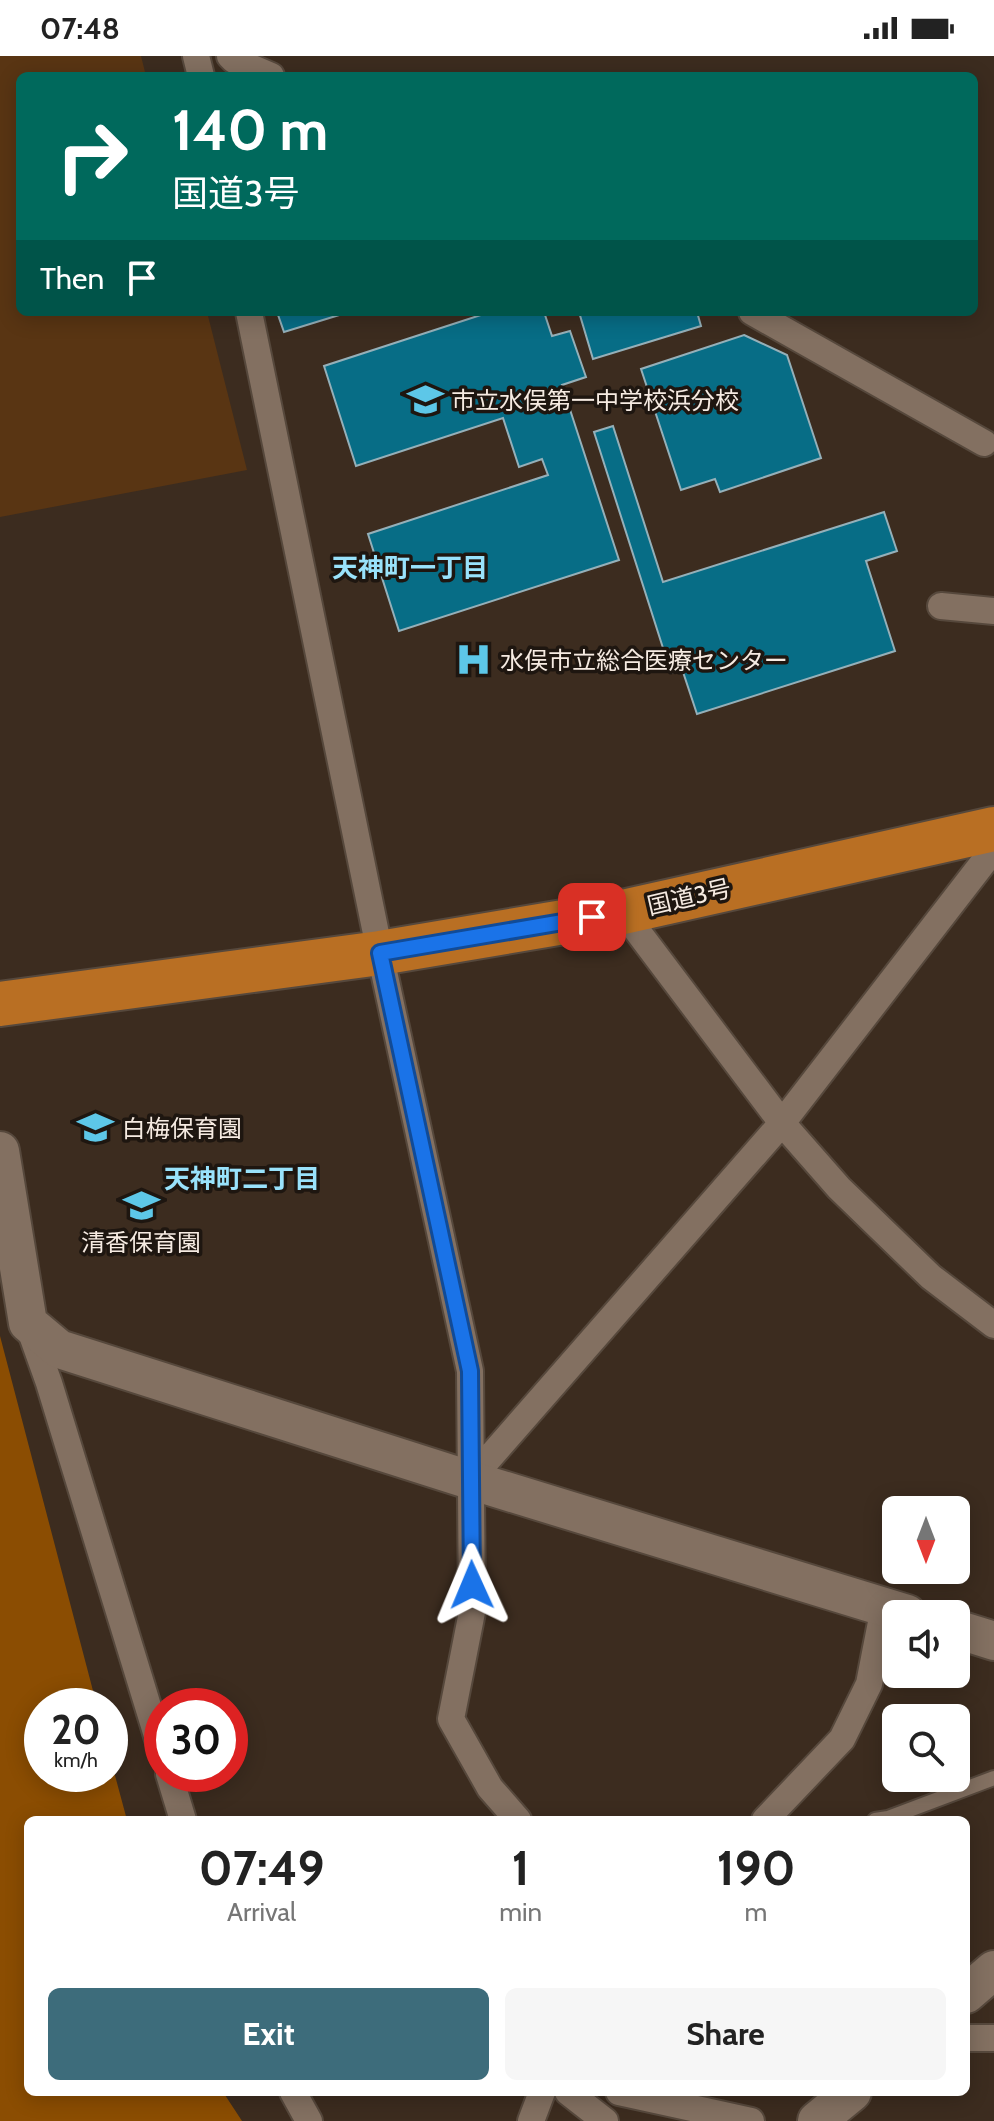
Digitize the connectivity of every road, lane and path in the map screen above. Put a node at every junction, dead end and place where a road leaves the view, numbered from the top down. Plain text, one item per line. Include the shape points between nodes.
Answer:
1 (230, 56) edge
2 (262, 72) edge
3 (250, 316) edge
4 (759, 316) edge
5 (989, 444) edge
6 (941, 606) dead end
7 (994, 611) edge
8 (990, 840) edge
9 (623, 912) junction
10 (380, 953) junction
11 (0, 1004) edge
12 (782, 1123) junction
13 (0, 1151) edge
14 (28, 1323) junction
15 (994, 1325) edge
16 (470, 1480) junction
17 (882, 1607) edge
18 (970, 1633) edge
19 (994, 1641) edge
20 (882, 1649) edge
21 (144, 1693) edge
22 (994, 1778) edge
23 (174, 1792) edge
24 (182, 1816) edge
25 (514, 1816) edge
26 (769, 1816) edge
27 (893, 1816) edge
28 (994, 1970) edge
29 (970, 1991) edge
30 (970, 2038) edge
31 (994, 2038) edge
32 (295, 2096) edge
33 (540, 2096) edge
34 (573, 2096) edge
35 (637, 2096) edge
36 (847, 2096) edge
37 (309, 2121) edge
38 (531, 2121) edge
39 (605, 2121) edge
40 (751, 2121) edge
41 (817, 2121) edge

1 - 2 street
3 - 10 street
4 - 5 street
6 - 7 street
8 - 9 highway, 国道3号
8 - 12 street
9 - 10 highway, 国道3号
9 - 12 street
10 - 11 highway, 国道3号
10 - 16 street via 470,1371
12 - 15 street via 839,1188 931,1277
12 - 16 street
13 - 14 street
14 - 16 street via 59,1349
14 - 21 street
16 - 17 street
16 - 25 street via 472,1612 451,1719 490,1788
18 - 19 street
20 - 26 street via 842,1739
22 - 27 lane
23 - 24 street
28 - 29 street
30 - 31 street
32 - 37 street
33 - 38 street
34 - 39 street
35 - 40 street
36 - 41 street

